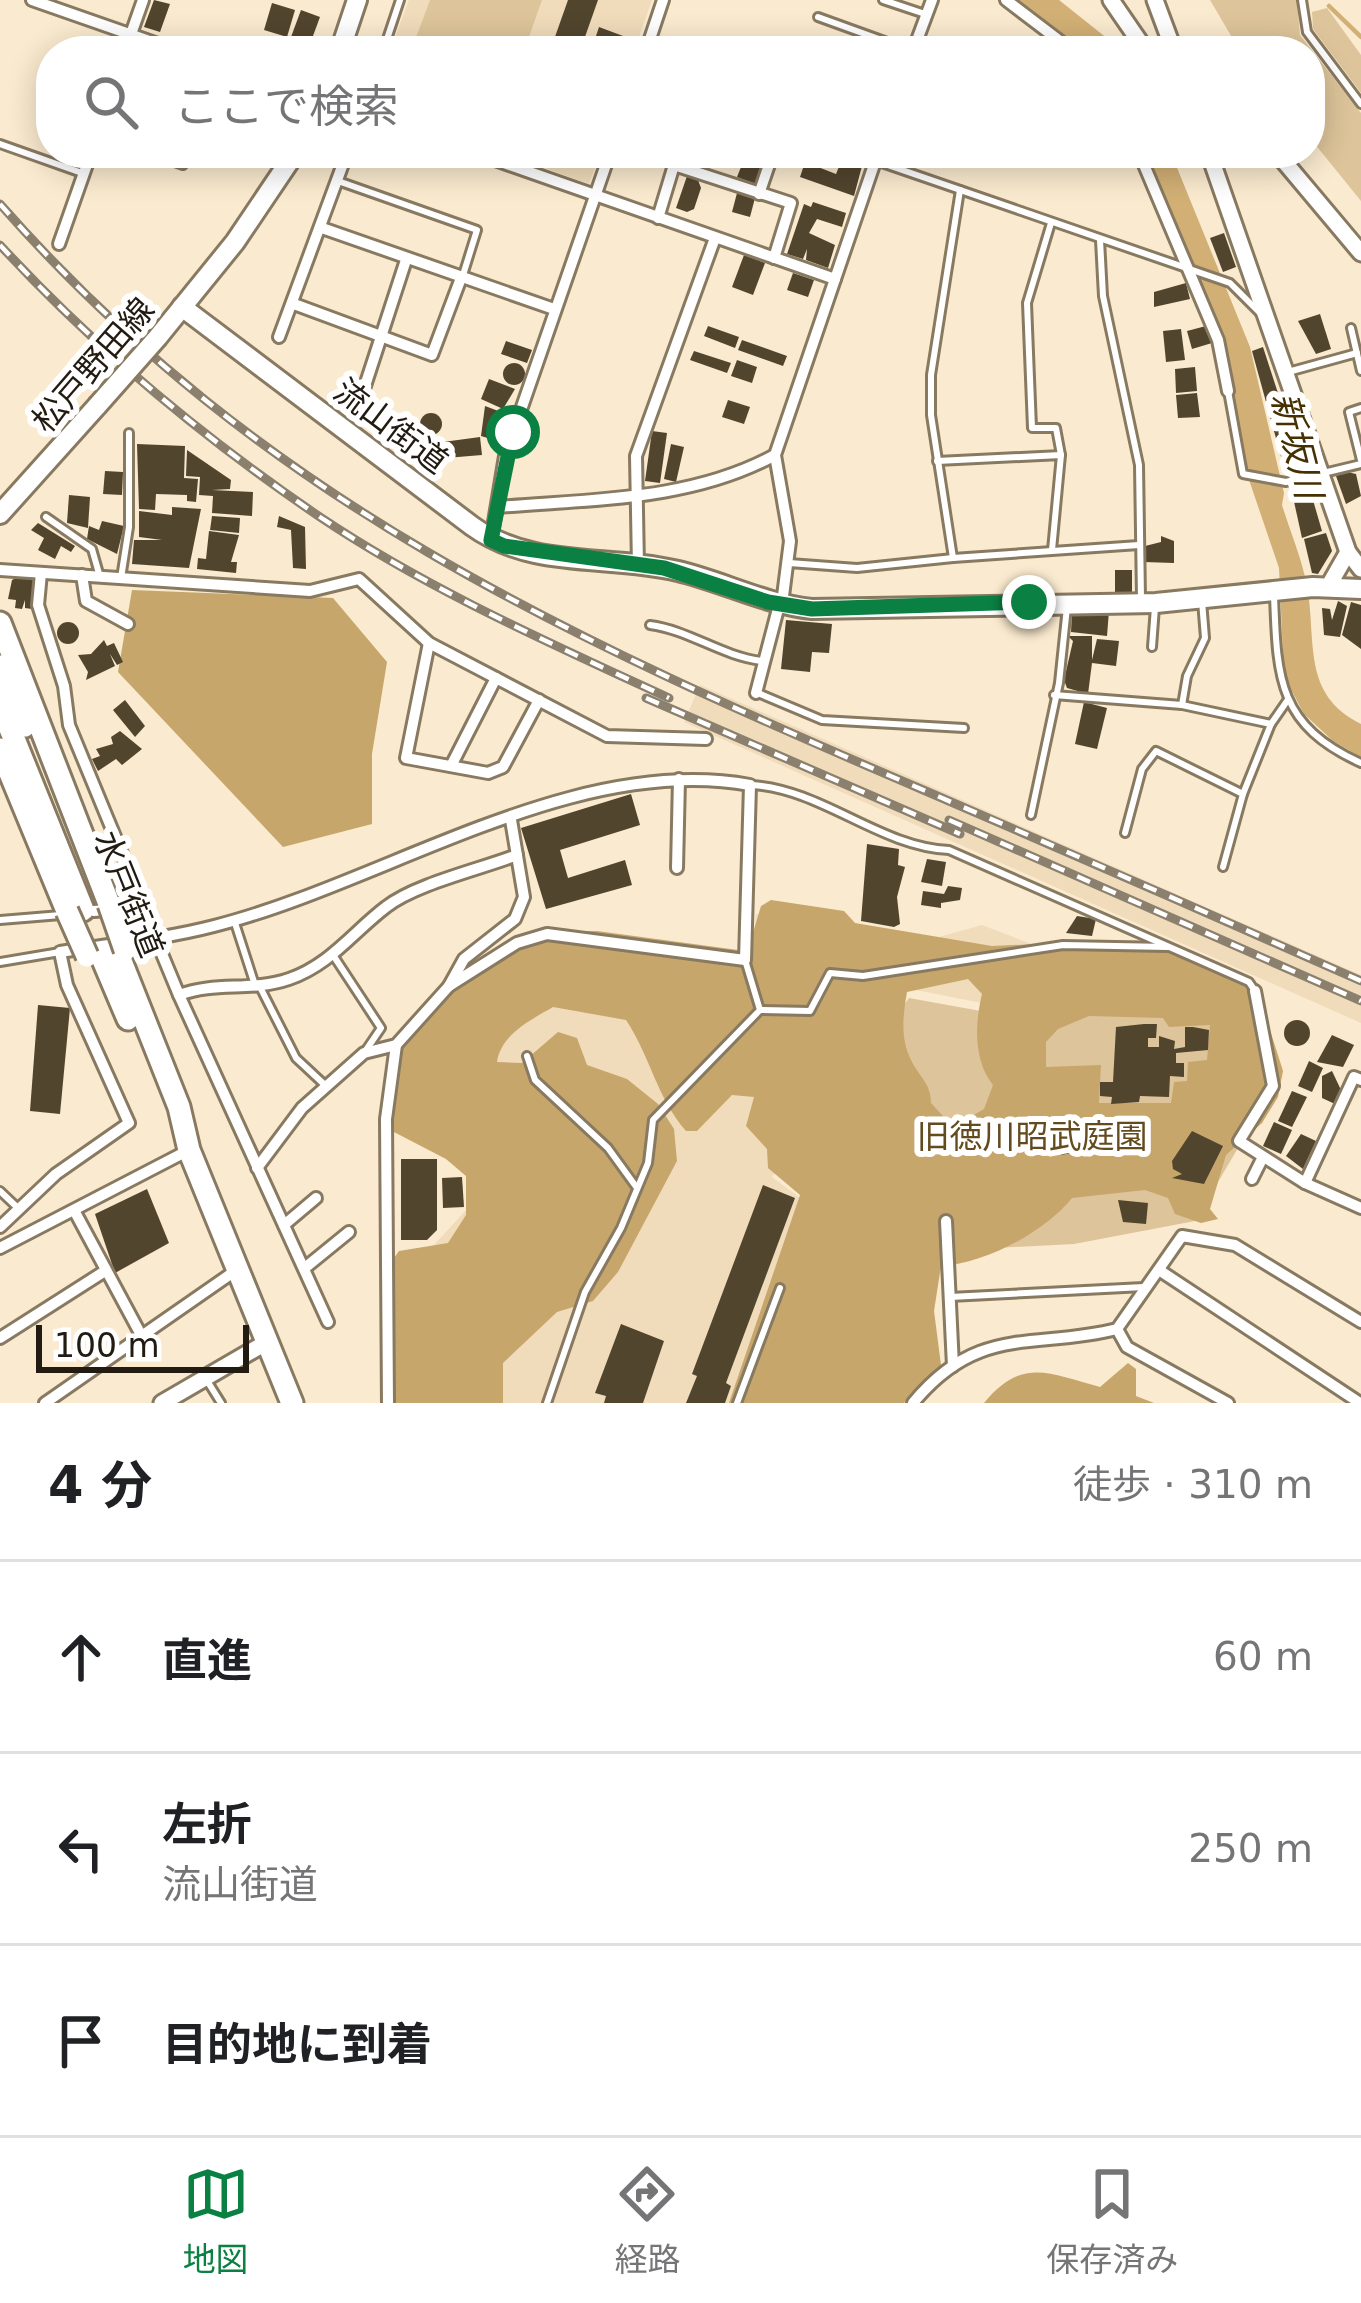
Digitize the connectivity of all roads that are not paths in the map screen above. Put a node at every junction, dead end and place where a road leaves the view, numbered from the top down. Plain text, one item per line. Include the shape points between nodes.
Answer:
1 (32, 0) edge
2 (143, 0) edge
3 (357, 0) edge
4 (400, 0) edge
5 (663, 0) edge
6 (883, 0) edge
7 (932, 0) edge
8 (1006, 0) edge
9 (1111, 0) edge
10 (1155, 0) edge
11 (1302, 0) edge
12 (926, 14) junction
13 (818, 17) dead end
14 (131, 34) junction
15 (137, 36) edge
16 (345, 36) edge
17 (387, 36) edge
18 (651, 36) edge
19 (871, 36) edge
20 (918, 36) edge
21 (1053, 36) edge
22 (1135, 36) edge
23 (1168, 36) edge
24 (1310, 36) edge
25 (1325, 56) edge
26 (1361, 104) edge
27 (0, 144) edge
28 (36, 156) edge
29 (70, 168) edge
30 (86, 168) edge
31 (285, 168) edge
32 (342, 168) edge
33 (518, 168) edge
34 (605, 168) edge
35 (673, 168) edge
36 (683, 168) edge
37 (767, 168) edge
38 (873, 168) edge
39 (900, 168) edge
40 (1145, 168) edge
41 (1215, 168) edge
42 (1289, 168) edge
43 (84, 173) junction
44 (338, 182) junction
45 (960, 190) junction
46 (759, 194) junction
47 (595, 195) junction
48 (658, 218) junction
49 (1051, 223) junction
50 (322, 228) junction
51 (715, 238) junction
52 (1100, 240) junction
53 (59, 244) dead end
54 (1361, 254) edge
55 (774, 258) junction
56 (406, 260) junction
57 (1186, 268) junction
58 (461, 278) junction
59 (835, 279) junction
60 (294, 304) junction
61 (182, 308) junction
62 (554, 309) junction
63 (1266, 319) junction
64 (1351, 328) dead end
65 (380, 336) junction
66 (279, 337) dead end
67 (1357, 353) junction
68 (1361, 371) edge
69 (1285, 373) junction
70 (1228, 391) joint
71 (363, 392) dead end
72 (1361, 408) edge
73 (129, 433) dead end
74 (775, 454) junction
75 (1061, 454) junction
76 (937, 461) junction
77 (1361, 462) edge
78 (1322, 477) junction
79 (640, 496) junction
80 (498, 507) junction
81 (0, 514) edge
82 (46, 517) dead end
83 (491, 540) junction
84 (1139, 545) junction
85 (1052, 550) junction
86 (1348, 552) junction
87 (952, 558) junction
88 (789, 563) junction
89 (638, 566) junction
90 (1361, 569) edge
91 (0, 570) edge
92 (41, 573) junction
93 (82, 575) junction
94 (374, 575) dead end
95 (100, 577) junction
96 (121, 578) junction
97 (357, 580) junction
98 (1318, 587) junction
99 (1361, 589) edge
100 (1276, 591) junction
101 (1202, 601) junction
102 (1068, 603) junction
103 (1148, 603) junction
104 (780, 605) junction
105 (0, 623) edge
106 (128, 624) dead end
107 (650, 625) dead end
108 (429, 643) junction
109 (1152, 647) dead end
110 (762, 661) junction
111 (0, 666) edge
112 (496, 678) junction
113 (756, 693) joint
114 (1054, 695) junction
115 (539, 700) junction
116 (1287, 701) junction
117 (0, 704) edge
118 (1182, 705) junction
119 (1271, 724) junction
120 (964, 728) dead end
121 (706, 739) dead end
122 (0, 749) edge
123 (1361, 763) edge
124 (452, 766) junction
125 (679, 779) junction
126 (751, 785) junction
127 (1243, 794) junction
128 (1030, 815) dead end
129 (511, 820) junction
130 (1126, 833) dead end
131 (517, 855) junction
132 (1223, 866) dead end
133 (677, 868) dead end
134 (90, 909) junction
135 (0, 920) edge
136 (234, 920) junction
137 (154, 937) junction
138 (1172, 947) junction
139 (60, 952) junction
140 (107, 953) junction
141 (333, 955) junction
142 (745, 960) junction
143 (0, 962) edge
144 (257, 986) junction
145 (448, 986) junction
146 (1255, 992) joint
147 (179, 995) junction
148 (127, 998) junction
149 (760, 1010) junction
150 (395, 1045) junction
151 (364, 1053) junction
152 (527, 1056) dead end
153 (1361, 1080) edge
154 (327, 1086) junction
155 (189, 1150) junction
156 (1263, 1157) junction
157 (257, 1168) junction
158 (1252, 1179) dead end
159 (1305, 1183) junction
160 (637, 1188) junction
161 (0, 1191) edge
162 (316, 1198) dead end
163 (1361, 1208) edge
164 (19, 1209) junction
165 (75, 1212) junction
166 (946, 1221) dead end
167 (284, 1225) junction
168 (0, 1227) edge
169 (349, 1232) dead end
170 (0, 1248) edge
171 (306, 1267) junction
172 (238, 1269) junction
173 (1159, 1270) junction
174 (105, 1271) junction
175 (1147, 1287) junction
176 (780, 1288) dead end
177 (950, 1297) junction
178 (328, 1322) dead end
179 (1361, 1322) edge
180 (1117, 1328) junction
181 (140, 1333) junction
182 (0, 1338) edge
183 (267, 1342) junction
184 (953, 1366) junction
185 (204, 1376) junction
186 (45, 1403) edge
187 (162, 1403) edge
188 (221, 1403) edge
189 (292, 1403) edge
190 (388, 1403) edge
191 (547, 1403) edge
192 (737, 1403) edge
193 (913, 1403) edge
194 (1228, 1403) edge
195 (1360, 1403) edge

1 - 14 street
2 - 14 street
3 - 16 main road
4 - 17 lane
5 - 18 street
6 - 12 lane
7 - 12 street
8 - 21 street
9 - 22 street
10 - 23 street
11 - 24 lane
12 - 20 street
13 - 19 lane
14 - 15 street
25 - 26 lane
27 - 28 lane
29 - 43 lane
30 - 43 street
31 - 61 main road, 松戸野田線
32 - 44 street
33 - 47 street
34 - 47 street
35 - 48 street
36 - 46 street
37 - 46 street
38 - 59 street
39 - 45 lane
40 - 57 street
41 - 63 street
42 - 54 street
43 - 53 street
44 - 50 street
44 - 58 lane via 477,230
45 - 49 lane
45 - 76 lane via 931,375
46 - 55 street via 791,203
47 - 48 street
47 - 62 street
48 - 51 street
49 - 52 lane
49 - 75 lane via 1027,304 1032,428 1056,428
50 - 56 street
50 - 60 street
51 - 55 street
51 - 79 street via 637,456
52 - 57 lane
52 - 84 lane via 1103,296 1139,465
55 - 59 street
56 - 58 street
56 - 65 street
57 - 63 lane via 1230,284
57 - 70 street via 1218,340
58 - 62 street
58 - 65 street via 432,355
59 - 74 street
60 - 65 street
60 - 66 street
61 - 81 main road, 松戸野田線, bridge
61 - 83 main road, 流山街道
62 - 80 street via 505,456
63 - 69 street
64 - 67 lane
65 - 71 street
67 - 68 lane
67 - 69 lane
69 - 78 street
70 - 78 lane via 1243,474 1286,482
72 - 77 lane via 1349,412
73 - 96 lane
74 - 79 street via 721,482
74 - 88 street
75 - 76 lane
75 - 85 lane
76 - 87 lane
77 - 78 lane
78 - 86 street
79 - 80 street
79 - 89 street
80 - 83 street
82 - 95 lane via 92,549
83 - 89 main road, 流山街道 via 542,556
84 - 85 lane
84 - 103 lane
85 - 87 lane
86 - 90 street
86 - 98 street
87 - 88 lane via 857,568
88 - 104 street
89 - 104 main road, 流山街道
91 - 92 street
92 - 93 street
92 - 134 street via 38,605 69,725 144,907
93 - 95 street
93 - 106 street via 92,608
94 - 97 street
95 - 96 street
96 - 97 street via 310,591
97 - 108 street
98 - 99 main road, 流山街道
98 - 100 main road, 流山街道
100 - 101 main road, 流山街道
100 - 116 lane via 1275,651
101 - 103 main road, 流山街道
101 - 118 lane via 1204,638
102 - 103 main road, 流山街道
102 - 104 main road, 流山街道
102 - 114 lane
103 - 109 lane
104 - 110 street
105 - 134 highway
107 - 110 lane
108 - 112 street
108 - 124 street via 406,758
110 - 113 street
111 - 134 highway, 水戸街道
112 - 115 street
112 - 124 street
113 - 120 lane via 822,720
114 - 118 lane
114 - 128 lane
115 - 121 street via 607,736
115 - 124 street via 503,767
116 - 119 lane
116 - 123 lane via 1325,743
117 - 134 highway, 水戸街道
118 - 119 lane
119 - 127 lane
122 - 134 highway
125 - 126 street
125 - 129 street
125 - 133 street
126 - 138 lane via 949,850
126 - 142 street
127 - 130 lane via 1156,751 1142,769
127 - 132 lane
129 - 131 street
129 - 136 street
131 - 141 street via 389,904
131 - 145 street via 524,897 514,919 464,959
134 - 135 lane
134 - 140 highway, bridge
134 - 140 highway, 水戸街道
136 - 137 street
136 - 144 lane
137 - 139 street
137 - 147 street
138 - 146 lane
138 - 149 lane via 1064,945 863,976 830,973 810,1011
139 - 143 lane
139 - 164 street via 129,1124
140 - 148 highway
140 - 148 highway
141 - 144 street
141 - 151 lane via 381,1028
142 - 145 street via 547,934
142 - 149 lane
144 - 147 street via 208,984
144 - 154 lane via 296,1058
145 - 150 street
146 - 156 street via 1274,1078 1239,1142
147 - 157 street
148 - 155 highway, 水戸街道 via 165,1110
149 - 160 lane via 653,1120
150 - 151 street
150 - 190 street via 386,1120
151 - 154 street
152 - 160 lane via 535,1080 608,1148
153 - 159 street via 1354,1077
154 - 157 street
155 - 165 street
155 - 172 highway, 水戸街道
156 - 158 street
156 - 159 street
157 - 167 street
159 - 163 street
160 - 191 lane via 585,1292
161 - 164 lane
162 - 167 street
164 - 168 street
165 - 170 street
165 - 174 street
166 - 177 street
167 - 171 street
169 - 171 street
171 - 178 street
172 - 181 street
172 - 183 highway, 水戸街道
173 - 175 street
173 - 179 street via 1182,1235 1226,1241
173 - 195 street
174 - 181 street
174 - 182 street
175 - 177 lane
175 - 180 street
176 - 192 lane
177 - 184 street
180 - 184 street via 1003,1343
180 - 194 street via 1127,1347
181 - 186 street
183 - 185 street
183 - 189 highway, 水戸街道
184 - 193 street
185 - 187 street
185 - 188 lane

